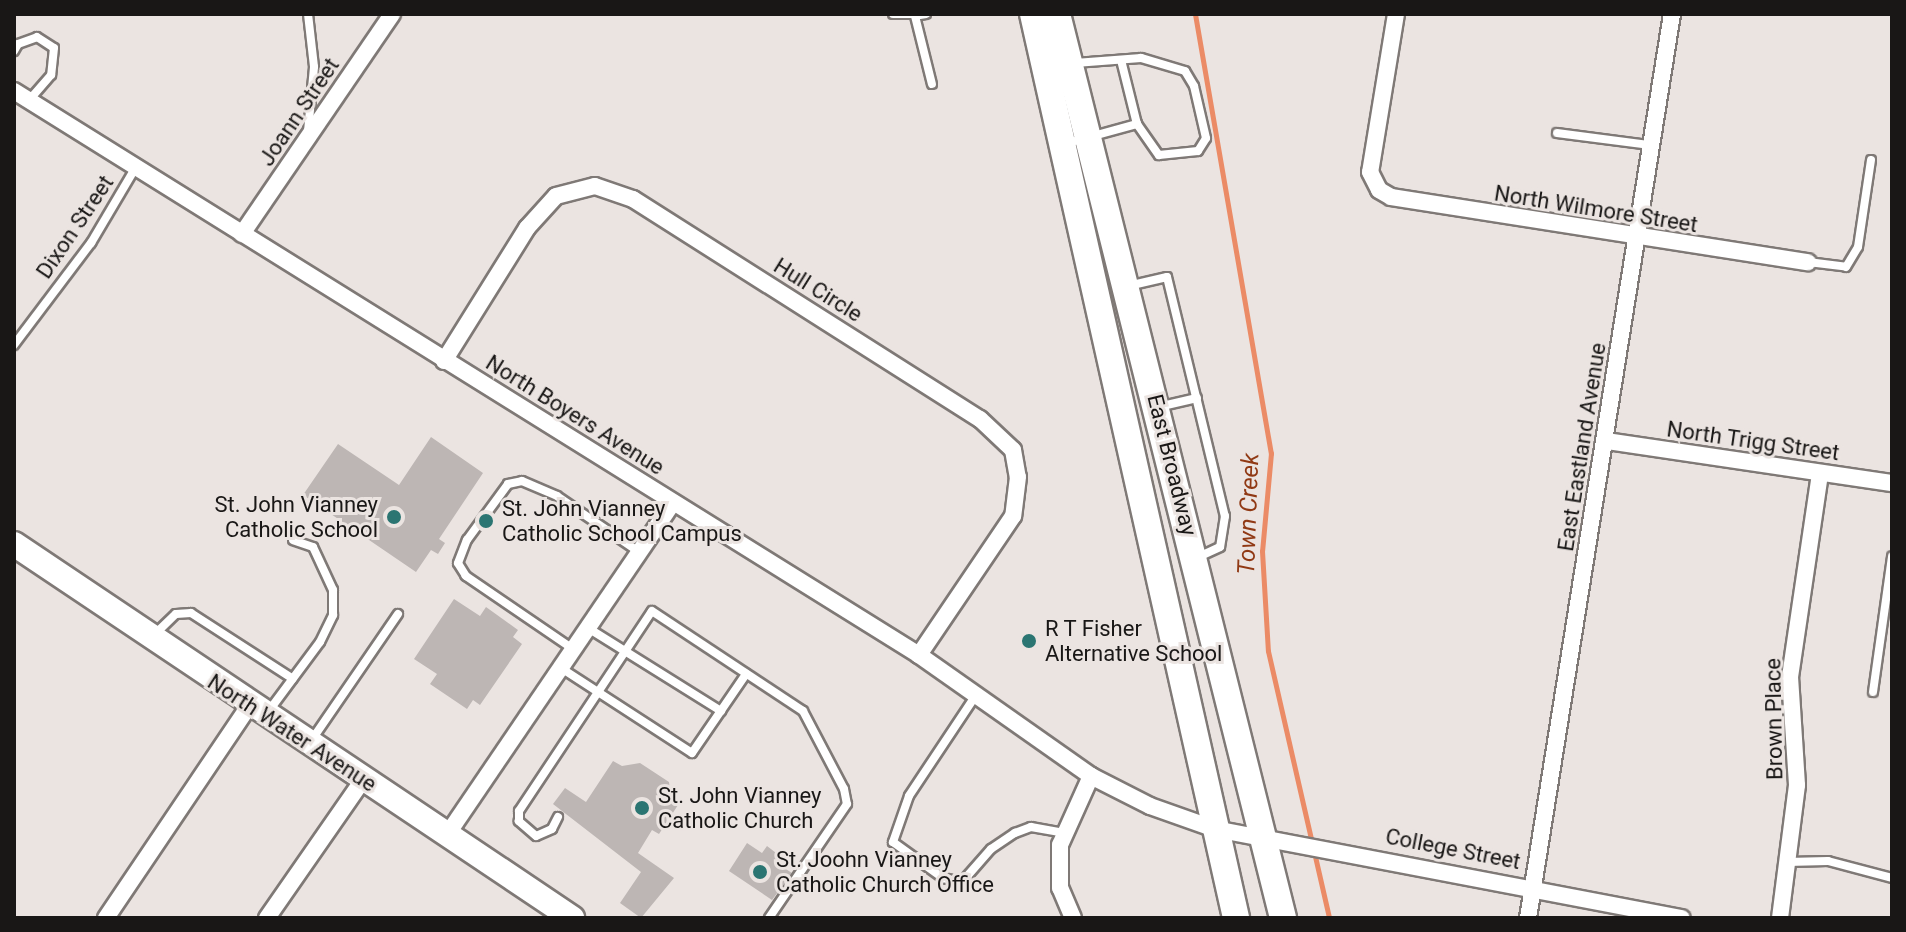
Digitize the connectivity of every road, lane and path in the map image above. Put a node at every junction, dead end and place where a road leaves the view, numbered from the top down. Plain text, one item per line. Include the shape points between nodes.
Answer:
1 (308, 14) edge
2 (392, 14) edge
3 (893, 14) edge
4 (926, 14) edge
5 (1033, 14) edge
6 (1057, 14) edge
7 (1396, 14) edge
8 (1672, 14) edge
9 (915, 15) edge
10 (14, 51) edge
11 (1121, 60) junction
12 (1071, 63) junction
13 (932, 84) dead end
14 (14, 91) edge
15 (29, 100) junction
16 (1137, 124) junction
17 (1557, 133) dead end
18 (309, 136) junction
19 (1089, 137) junction
20 (1061, 144) junction
21 (1651, 146) junction
22 (1871, 160) dead end
23 (136, 167) junction
24 (242, 234) junction
25 (1636, 239) junction
26 (1808, 262) joint
27 (1128, 286) junction
28 (14, 345) edge
29 (444, 361) junction
30 (1197, 398) junction
31 (1158, 407) junction
32 (1607, 441) junction
33 (1820, 473) junction
34 (1892, 483) edge
35 (673, 502) junction
36 (293, 540) dead end
37 (14, 544) edge
38 (639, 552) junction
39 (1892, 556) edge
40 (1195, 558) junction
41 (398, 614) dead end
42 (588, 627) junction
43 (151, 638) junction
44 (573, 649) junction
45 (626, 651) junction
46 (919, 655) junction
47 (560, 668) junction
48 (746, 674) junction
49 (293, 679) junction
50 (1873, 692) dead end
51 (600, 693) junction
52 (976, 695) junction
53 (257, 711) junction
54 (721, 711) junction
55 (308, 744) junction
56 (1091, 776) junction
57 (363, 780) junction
58 (558, 817) dead end
59 (1215, 829) junction
60 (1066, 833) junction
61 (447, 835) junction
62 (1262, 836) junction
63 (1787, 862) junction
64 (1892, 878) edge
65 (1533, 886) junction
66 (106, 918) edge
67 (267, 918) edge
68 (572, 918) edge
69 (769, 918) edge
70 (1073, 918) edge
71 (1236, 918) edge
72 (1283, 918) edge
73 (1528, 918) edge
74 (1682, 918) edge
75 (1780, 918) edge

1 - 18 lane via 314,67
2 - 18 street, Joann Street
3 - 9 lane
4 - 9 lane
5 - 20 main road, East Broadway
6 - 12 main road, East Broadway
7 - 25 street, North Wilmore Street via 1370,172 1379,190 1391,197
8 - 21 street, East Eastland Avenue
9 - 13 lane
10 - 15 lane via 37,37 54,48 51,75
11 - 12 lane
11 - 16 lane
11 - 16 lane via 1141,58 1185,71 1194,86 1206,138 1198,151 1159,155
12 - 19 main road, East Broadway
14 - 15 street, North Boyers Avenue
15 - 23 street, North Boyers Avenue
16 - 19 lane
17 - 21 lane
18 - 24 street, Joann Street
19 - 20 lane
19 - 27 main road, East Broadway
20 - 59 main road, East Broadway
21 - 25 street, East Eastland Avenue
22 - 26 lane via 1858,247 1846,267
23 - 24 street, North Boyers Avenue
23 - 28 lane, Dixon Street via 91,243
24 - 29 street, North Boyers Avenue
25 - 26 street, North Wilmore Street
25 - 32 street, East Eastland Avenue
27 - 30 lane via 1167,277
27 - 31 main road, East Broadway
29 - 35 street, North Boyers Avenue
29 - 46 street, Hull Circle via 527,228 556,196 595,186 633,199 980,419 1013,450 1018,477 1013,516
30 - 31 lane
30 - 40 lane via 1226,528 1216,551
31 - 40 main road, East Broadway
32 - 33 street, North Trigg Street
32 - 65 street, East Eastland Avenue
33 - 34 street, North Trigg Street
33 - 63 street, Brown Place via 1790,677 1797,785
35 - 38 street
35 - 46 street, North Boyers Avenue
36 - 49 lane via 313,547 333,590 333,615
37 - 43 main road, North Water Avenue
38 - 42 street
38 - 44 lane via 557,496 522,481 508,484 467,540 458,563 466,576
39 - 50 lane
40 - 62 main road, East Broadway
41 - 55 lane
42 - 44 street
42 - 45 lane
43 - 49 lane via 176,614 191,613
43 - 53 main road, North Water Avenue
44 - 47 street
45 - 48 lane via 652,611
45 - 51 lane
45 - 54 lane
46 - 52 street, North Boyers Avenue
47 - 51 lane
47 - 61 street
48 - 54 lane
48 - 69 lane via 803,711 847,804
49 - 53 lane
51 - 54 lane via 692,753
51 - 58 lane via 519,811 519,821 536,836 552,829
52 - 56 street, North Boyers Avenue
52 - 60 lane via 909,796 893,842 943,878 962,882 991,849 1015,833 1031,827
53 - 55 main road, North Water Avenue
53 - 66 street
55 - 57 main road, North Water Avenue
56 - 59 street, North Boyers Avenue via 1150,806
56 - 60 street
57 - 61 main road, North Water Avenue
57 - 67 street
59 - 62 street, College Street
59 - 71 main road, East Broadway
60 - 70 street via 1060,845 1060,888
61 - 68 main road, North Water Avenue
62 - 65 street, College Street
62 - 72 main road, East Broadway
63 - 64 lane via 1828,861
63 - 75 street, Brown Place
65 - 73 street, East Eastland Avenue
65 - 74 street, College Street

